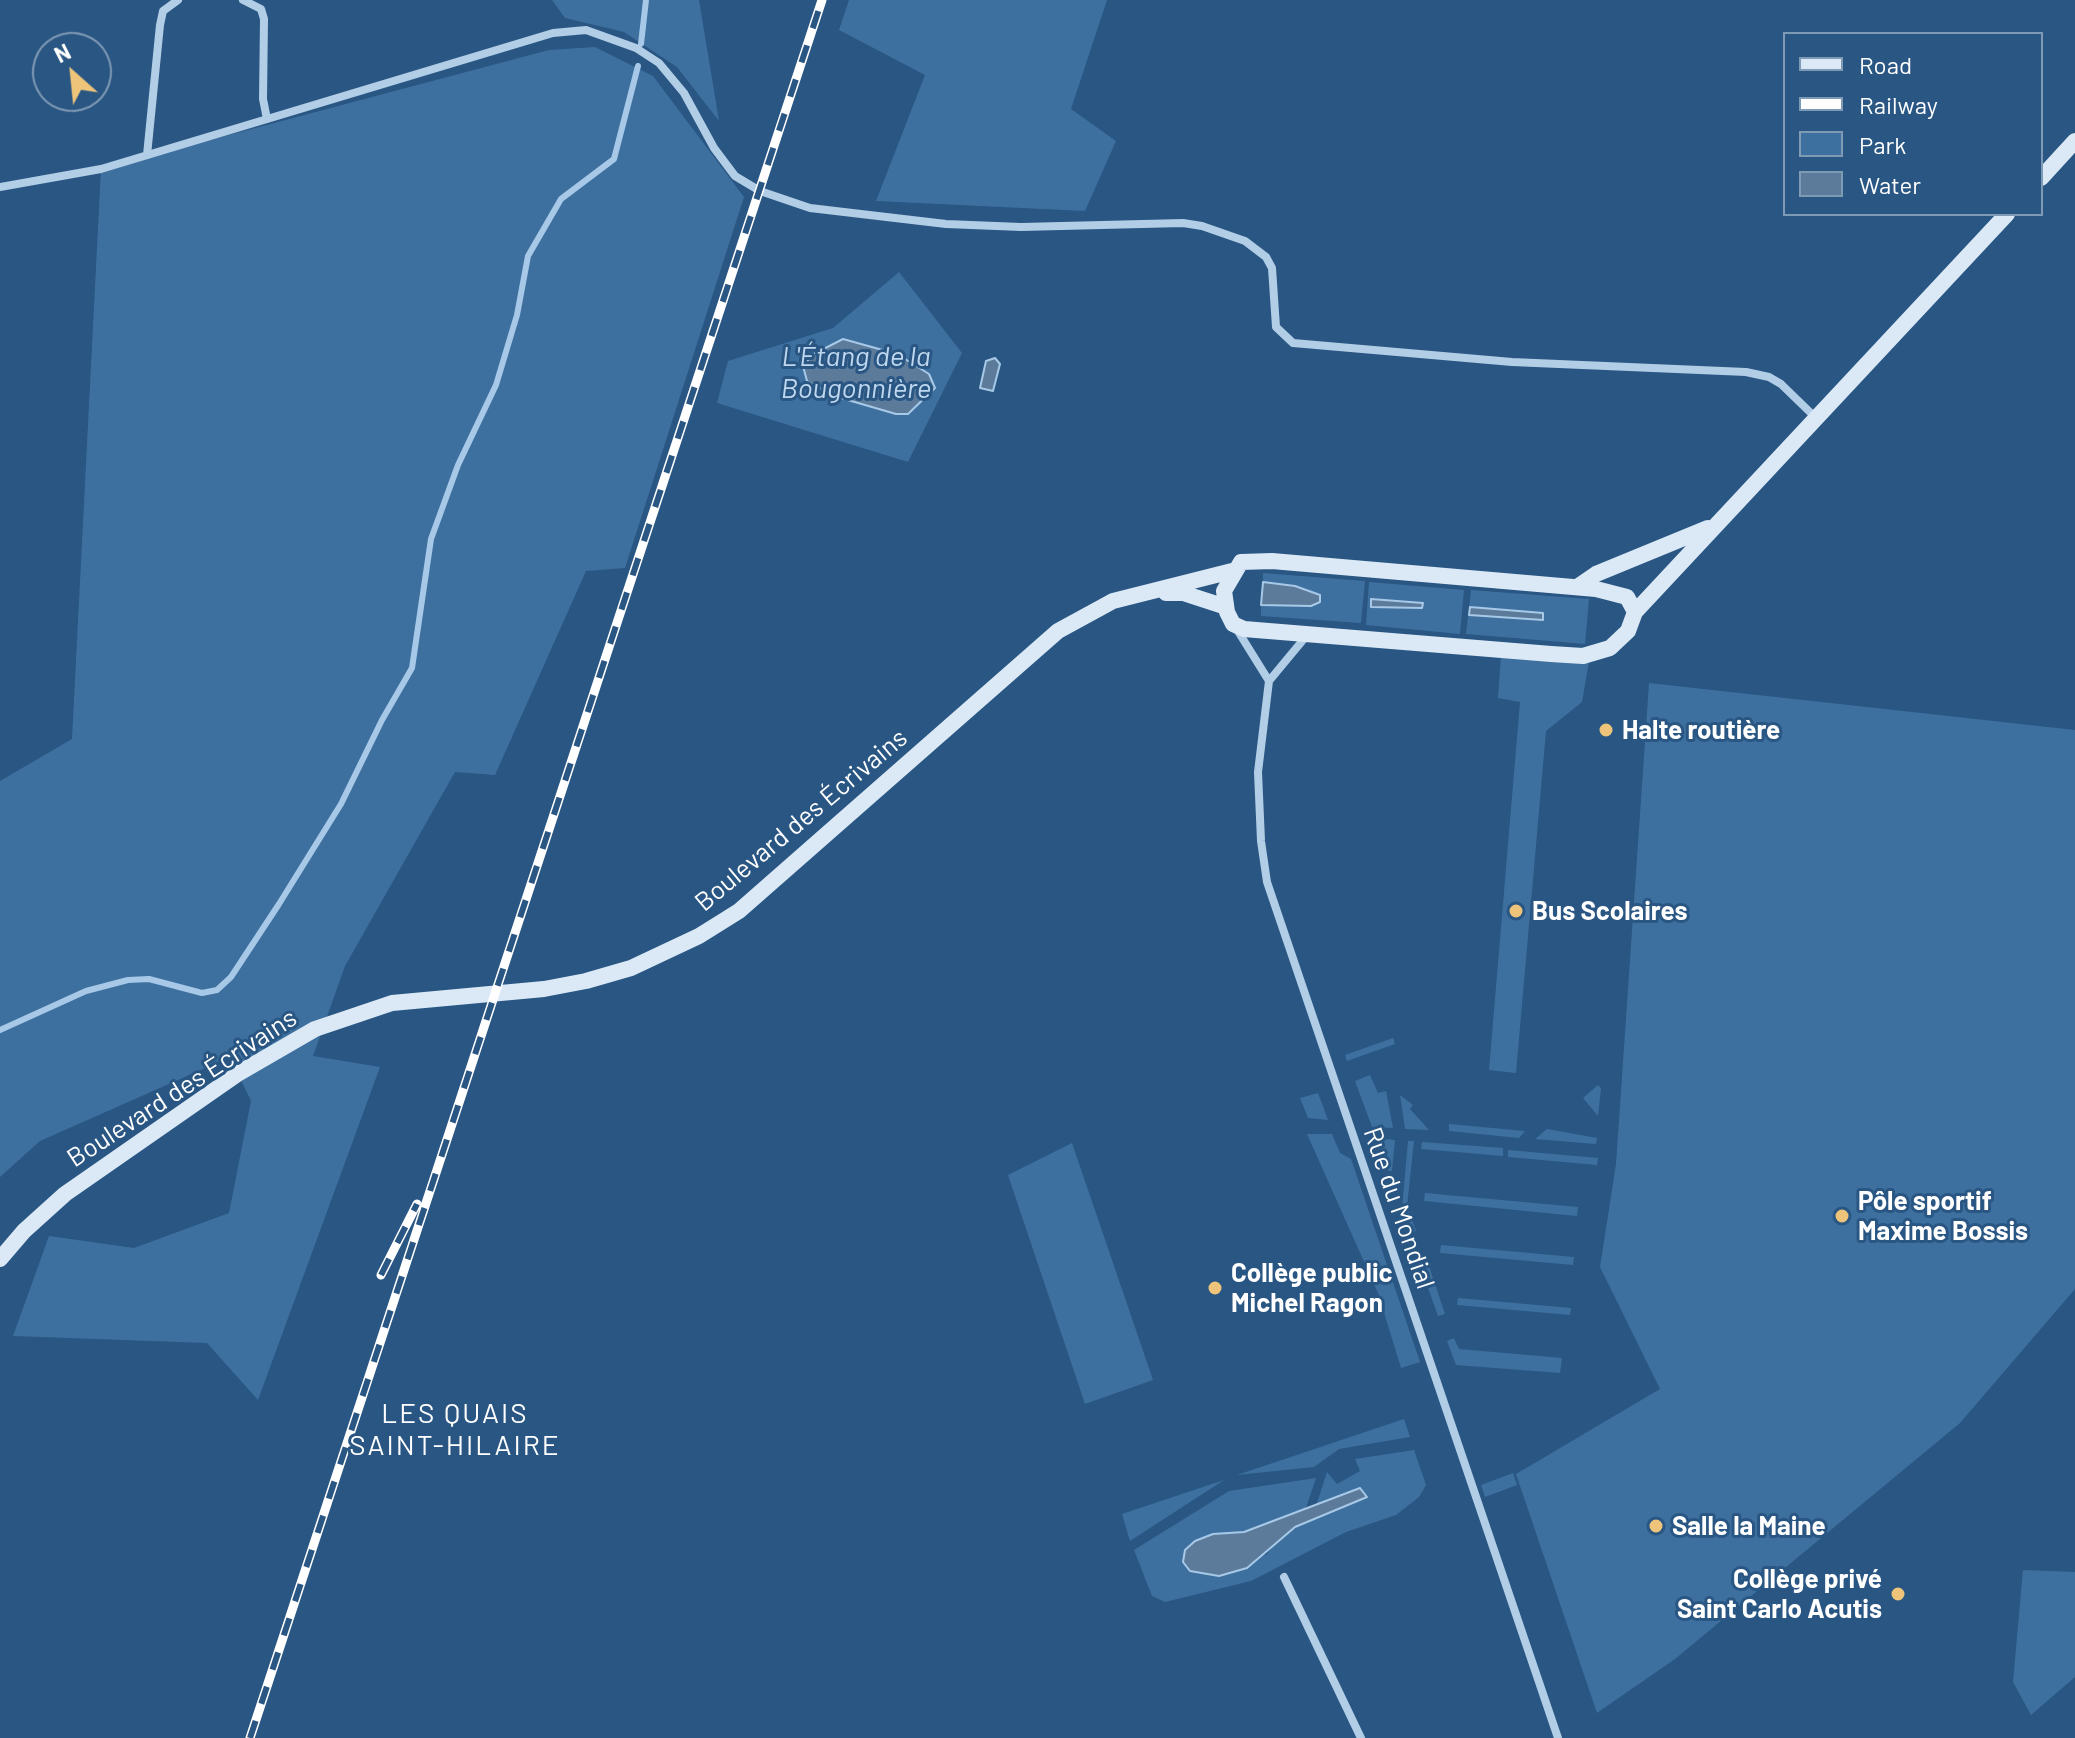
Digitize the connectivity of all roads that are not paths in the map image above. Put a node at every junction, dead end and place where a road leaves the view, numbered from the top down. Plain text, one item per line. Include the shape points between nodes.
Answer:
1 (178, 0) edge
2 (243, 0) edge
3 (267, 119) junction
4 (2075, 141) edge
5 (147, 155) junction
6 (2043, 176) edge
7 (0, 187) edge
8 (2005, 216) edge
9 (1816, 418) junction
10 (1720, 522) junction
11 (1232, 571) junction
12 (1577, 587) junction
13 (1146, 592) junction
14 (1226, 607) junction
15 (1635, 612) junction
16 (1233, 624) junction
17 (1310, 632) junction
18 (1269, 681) junction
19 (0, 1259) edge
20 (1284, 1577) dead end
21 (1361, 1738) edge
22 (1558, 1738) edge

1 - 5 street via 163,11 160,25
2 - 3 street via 261,9 264,19
3 - 5 street
3 - 9 street via 553,33 586,30 659,63 684,93 735,176 810,208 946,224 1202,226 1245,241 1266,257 1272,268 1276,327 1293,343 1512,362 1746,372 1781,384
4 - 6 main road
5 - 7 street
8 - 9 main road
9 - 10 main road
10 - 12 main road
10 - 15 main road
11 - 12 main road, Boulevard des Écrivains via 1241,562 1272,561
11 - 13 main road, Boulevard des Écrivains
11 - 14 main road via 1224,591
12 - 15 main road, Boulevard des Écrivains via 1627,597
13 - 14 main road via 1183,593
13 - 19 main road, Boulevard des Écrivains via 1091,610 1058,631 739,911 699,936 631,968 586,981 392,1003 315,1029 239,1073 65,1194
14 - 16 main road
15 - 17 main road via 1628,631 1610,648 1583,656
16 - 17 main road
16 - 18 street
17 - 18 street
18 - 22 street, Rue du Mondial via 1258,772 1267,882
20 - 21 street

